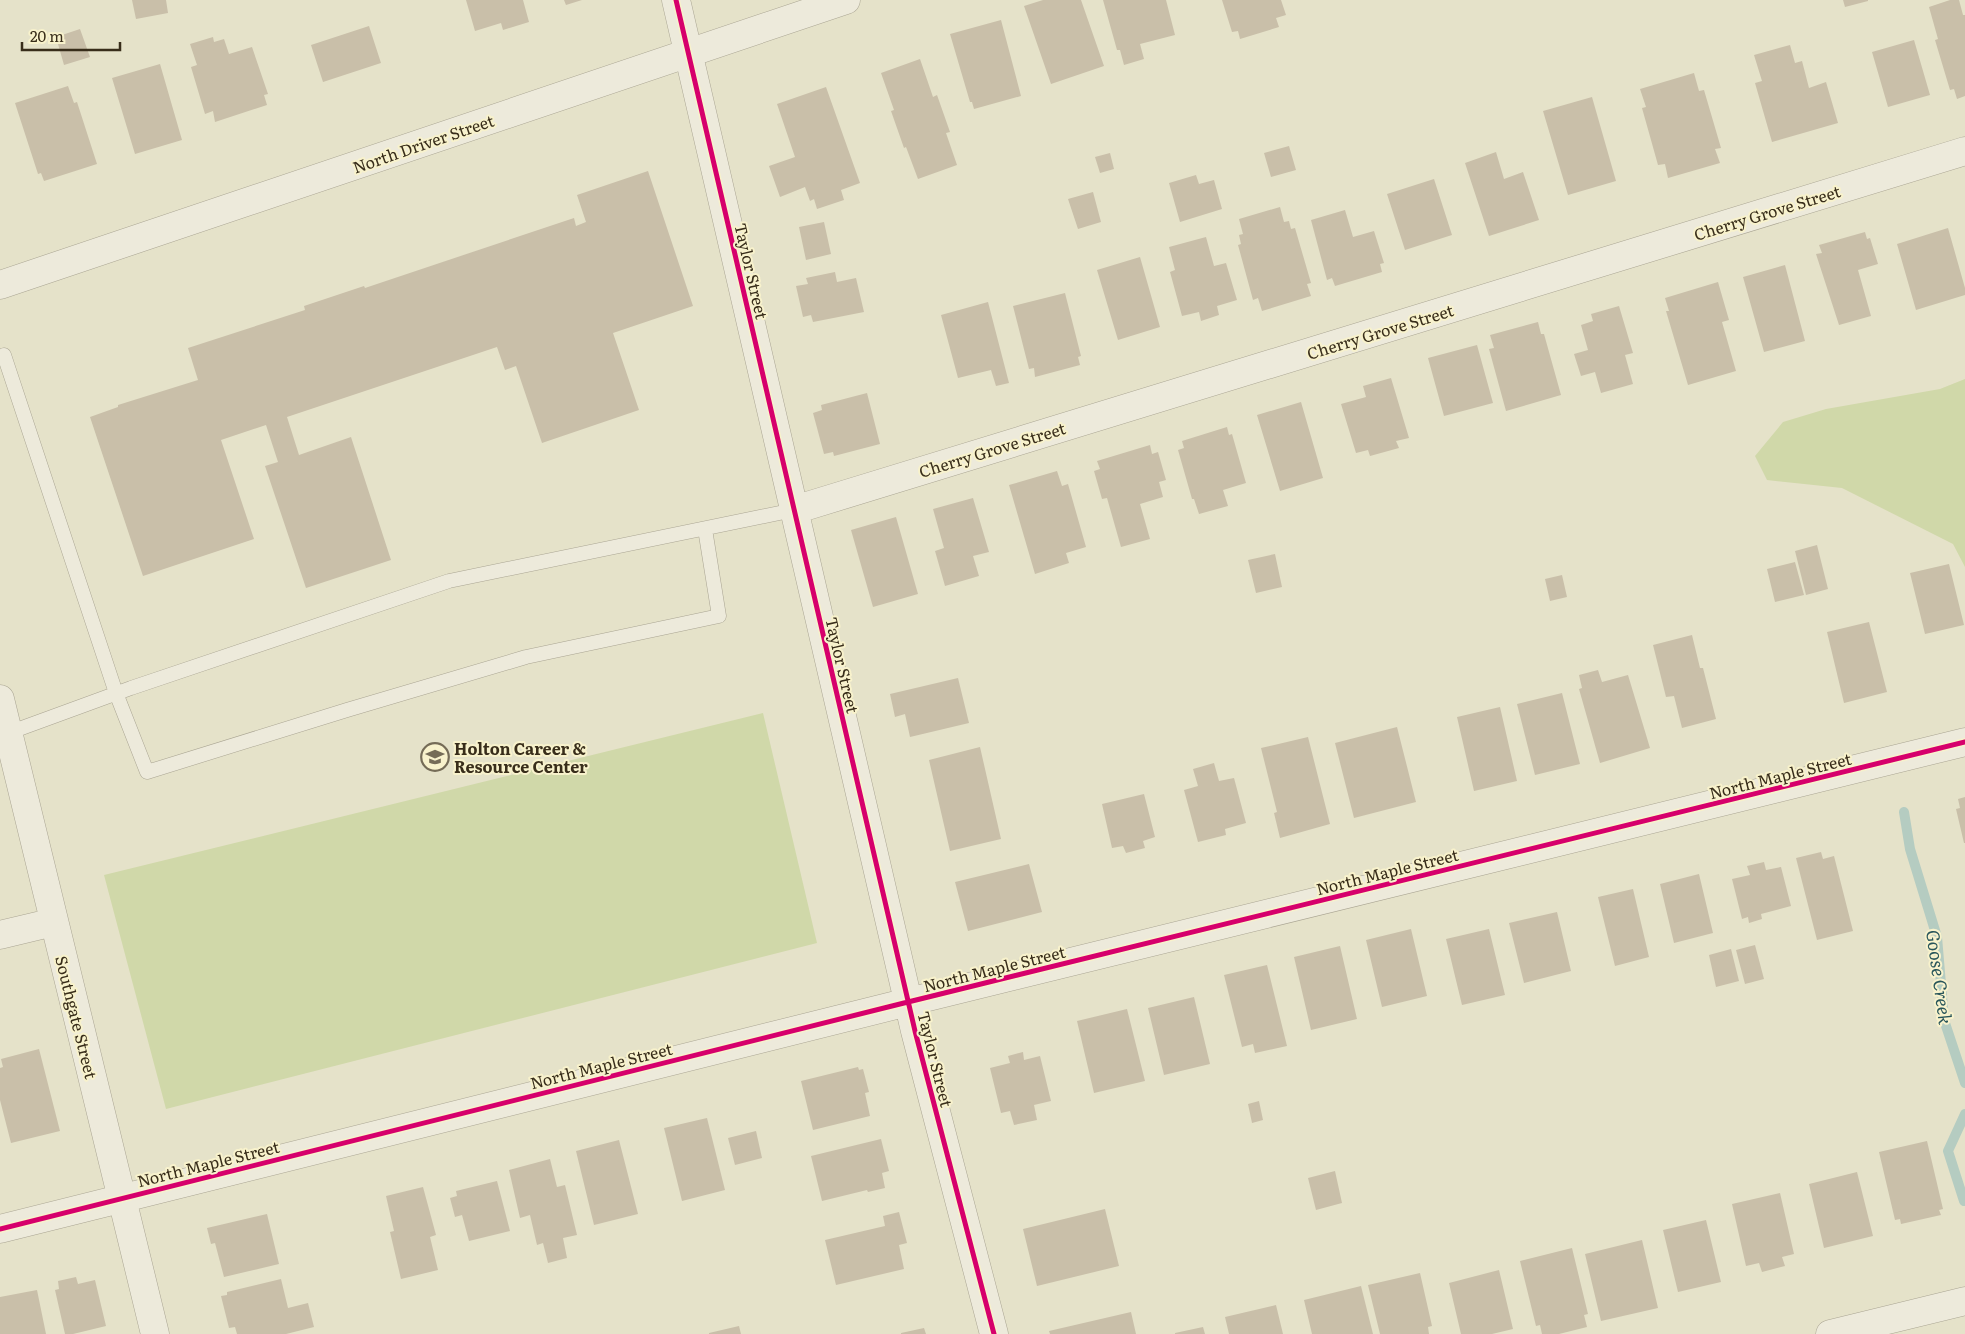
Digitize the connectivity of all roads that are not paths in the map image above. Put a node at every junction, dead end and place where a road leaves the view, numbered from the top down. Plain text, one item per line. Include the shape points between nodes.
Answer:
1 (676, 0) edge
2 (846, 0) edge
3 (689, 54) junction
4 (1965, 151) edge
5 (0, 285) edge
6 (4, 355) dead end
7 (794, 510) junction
8 (705, 529) junction
9 (116, 693) junction
10 (0, 699) edge
11 (8, 734) junction
12 (1965, 742) edge
13 (54, 922) junction
14 (0, 936) edge
15 (908, 1002) junction
16 (121, 1198) junction
17 (0, 1229) edge
18 (1965, 1302) edge
19 (155, 1334) edge
20 (994, 1334) edge
21 (1830, 1334) edge

1 - 3 street, Taylor Street
2 - 3 street, North Driver Street
3 - 5 street, North Driver Street
3 - 7 street, Taylor Street
4 - 7 street, Cherry Grove Street
6 - 9 lane
7 - 8 lane
7 - 15 street, Taylor Street
8 - 9 lane via 449,581
8 - 9 lane via 719,616 526,657 147,772
9 - 11 lane
10 - 11 street, Southgate Street
11 - 13 street, Southgate Street
12 - 15 street, North Maple Street
13 - 14 street
13 - 16 street, Southgate Street
15 - 16 street, North Maple Street
15 - 20 street, Taylor Street
16 - 17 street, North Maple Street
16 - 19 street, Southgate Street
18 - 21 street

